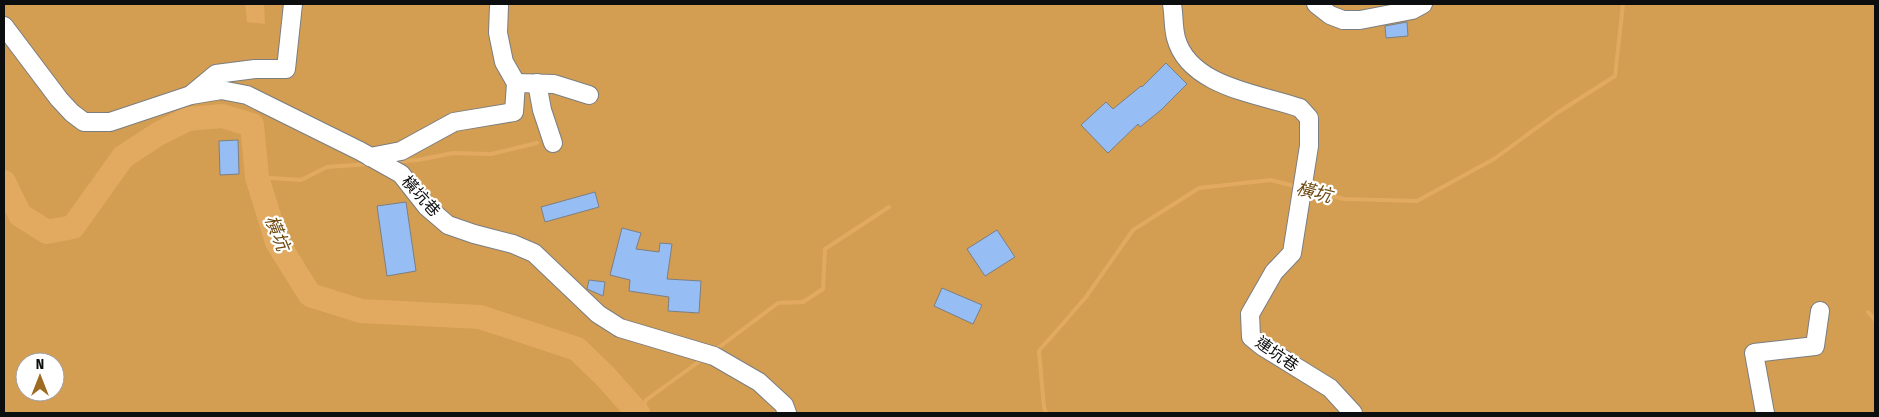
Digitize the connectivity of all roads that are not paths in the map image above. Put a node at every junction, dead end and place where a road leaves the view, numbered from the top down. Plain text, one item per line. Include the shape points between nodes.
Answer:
1 (293, 4) edge
2 (1172, 4) edge
3 (1316, 4) edge
4 (1423, 4) edge
5 (499, 6) dead end
6 (4, 26) edge
7 (516, 83) junction
8 (538, 84) junction
9 (191, 95) junction
10 (589, 95) dead end
11 (553, 143) dead end
12 (370, 157) junction
13 (1820, 312) dead end
14 (787, 413) edge
15 (1353, 413) edge
16 (1765, 413) edge

1 - 9 street via 286,69 216,74
2 - 15 street, 連坑巷 via 1176,38 1185,57 1206,76 1223,85 1300,108 1309,118 1309,146 1292,253 1274,272 1250,314 1251,337 1330,388
3 - 4 street via 1343,20 1412,10
5 - 7 street via 498,33 504,62
6 - 9 street, 橫坑巷 via 58,99 84,122 110,122
7 - 8 street
7 - 12 street via 514,112 454,122 401,151
8 - 10 street via 554,84
8 - 11 street via 542,110
9 - 12 street, 橫坑巷 via 221,90 247,95
12 - 14 street, 橫坑巷 via 401,174 427,207 448,225 534,253 598,314 620,328 714,356 759,382 784,405
13 - 16 street via 1815,346 1754,353

